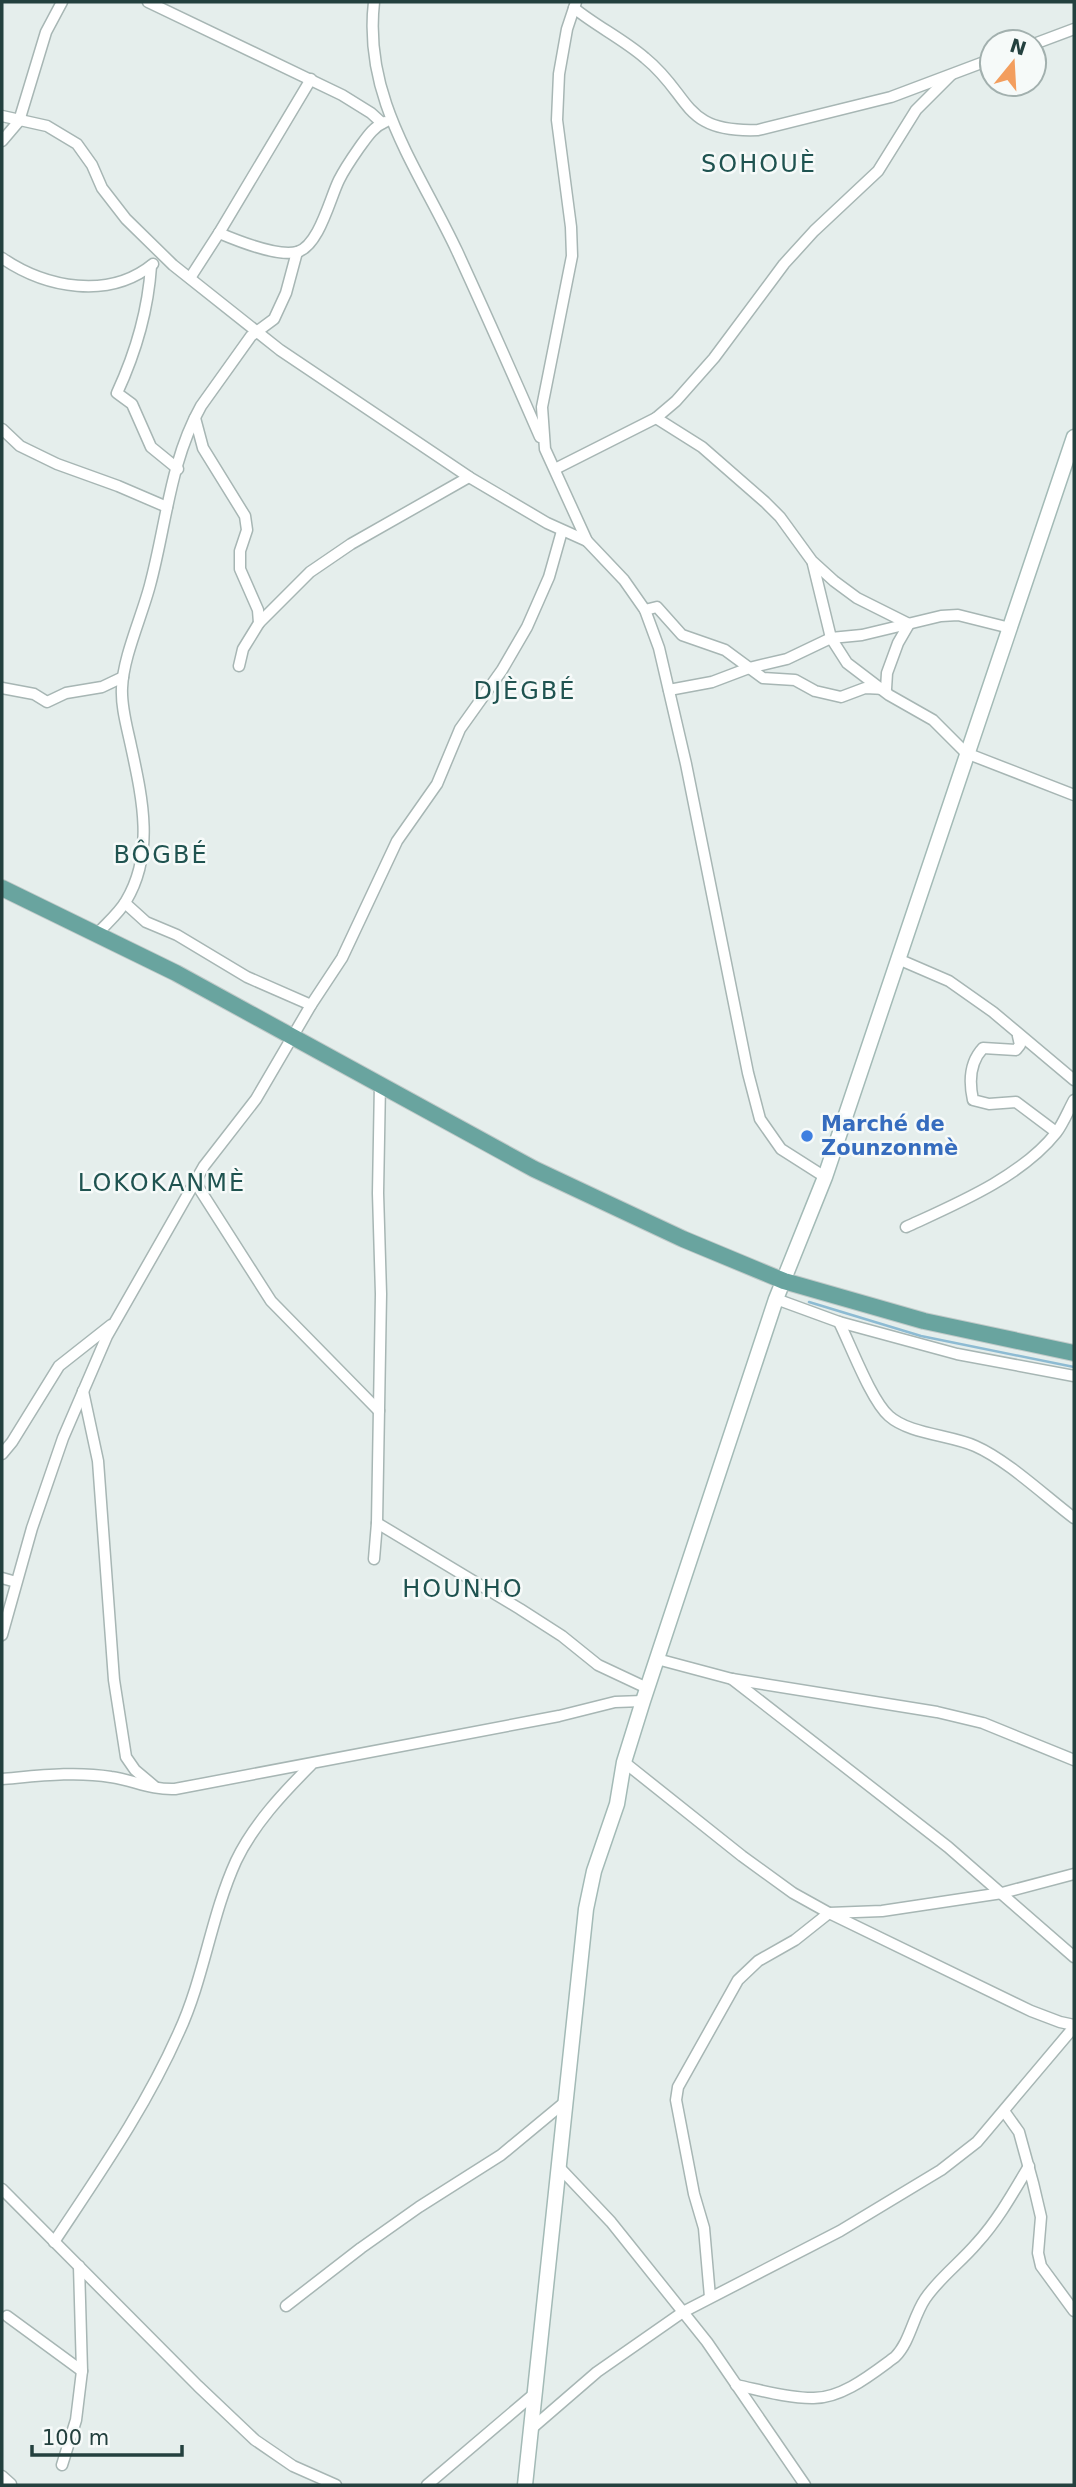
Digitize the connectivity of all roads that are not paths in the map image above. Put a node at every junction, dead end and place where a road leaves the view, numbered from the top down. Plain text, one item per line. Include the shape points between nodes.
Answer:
1 (62, 2) edge
2 (148, 2) edge
3 (374, 2) edge
4 (575, 5) edge
5 (1074, 29) edge
6 (1048, 39) edge
7 (978, 65) edge
8 (951, 75) junction
9 (310, 79) junction
10 (2, 116) edge
11 (19, 121) junction
12 (387, 122) junction
13 (2, 141) edge
14 (219, 233) junction
15 (297, 252) junction
16 (162, 255) junction
17 (2, 258) edge
18 (151, 266) junction
19 (190, 278) junction
20 (257, 331) junction
21 (195, 418) junction
22 (656, 418) junction
23 (2, 429) edge
24 (1074, 437) edge
25 (545, 449) junction
26 (177, 469) junction
27 (555, 469) junction
28 (469, 477) junction
29 (167, 507) junction
30 (562, 531) junction
31 (587, 541) junction
32 (812, 561) junction
33 (645, 610) junction
34 (259, 623) junction
35 (909, 624) junction
36 (1010, 628) junction
37 (831, 638) junction
38 (787, 659) junction
39 (239, 666) dead end
40 (750, 668) junction
41 (122, 677) junction
42 (795, 680) junction
43 (2, 688) edge
44 (880, 688) junction
45 (669, 690) junction
46 (966, 753) junction
47 (1074, 795) edge
48 (2, 888) edge
49 (125, 903) junction
50 (98, 933) junction
51 (898, 959) junction
52 (311, 1005) junction
53 (293, 1035) junction
54 (1018, 1036) junction
55 (1074, 1080) edge
56 (380, 1083) junction
57 (1074, 1100) edge
58 (1056, 1132) junction
59 (825, 1177) junction
60 (195, 1182) junction
61 (906, 1227) dead end
62 (784, 1281) junction
63 (776, 1299) junction
64 (115, 1322) junction
65 (839, 1322) junction
66 (959, 1343) junction
67 (1074, 1353) edge
68 (1074, 1376) edge
69 (83, 1391) junction
70 (379, 1411) junction
71 (2, 1454) edge
72 (1074, 1518) edge
73 (377, 1522) junction
74 (374, 1559) dead end
75 (2, 1578) edge
76 (16, 1582) junction
77 (2, 1635) edge
78 (657, 1659) junction
79 (732, 1679) junction
80 (645, 1694) junction
81 (1074, 1760) edge
82 (624, 1762) junction
83 (311, 1764) junction
84 (2, 1779) edge
85 (159, 1790) junction
86 (1074, 1874) edge
87 (1002, 1893) junction
88 (829, 1913) junction
89 (1074, 1957) edge
90 (1074, 2026) edge
91 (565, 2102) junction
92 (1004, 2111) junction
93 (558, 2166) junction
94 (1029, 2166) junction
95 (2, 2189) edge
96 (54, 2242) junction
97 (79, 2266) junction
98 (710, 2297) junction
99 (286, 2306) dead end
100 (1074, 2311) edge
101 (683, 2312) junction
102 (7, 2316) dead end
103 (82, 2371) junction
104 (736, 2385) junction
105 (534, 2394) junction
106 (531, 2429) junction
107 (62, 2465) dead end
108 (2, 2476) edge
109 (11, 2484) edge
110 (336, 2485) edge
111 (427, 2485) edge
112 (525, 2485) edge
113 (805, 2485) edge

1 - 11 street via 46,32
2 - 9 street
3 - 12 street via 374,66
4 - 8 street via 593,23 646,58 686,107 720,128 758,130 891,97
4 - 25 street via 559,74 557,120 572,256 542,407
5 - 6 street
7 - 8 street
8 - 22 street via 916,110 878,171 792,256 714,358
9 - 12 street
9 - 14 street
10 - 11 street
11 - 13 street
11 - 16 street via 47,126 77,144 110,200
12 - 15 street via 370,132 346,167 314,238
12 - 25 street via 456,250
14 - 15 street via 279,252
14 - 19 street
15 - 20 street via 280,308 269,324
16 - 18 street
16 - 19 street
17 - 18 street via 31,275 83,287 121,282
18 - 26 street via 140,335 117,393 132,404 151,447
19 - 20 street
20 - 21 street
20 - 28 street
21 - 26 street
21 - 34 street via 203,448 245,516 240,569
22 - 27 street
22 - 32 street via 702,447 765,502
23 - 29 street via 20,446 57,464
24 - 36 street
25 - 27 street
26 - 29 street
27 - 31 street
28 - 30 street
28 - 34 street via 310,572
29 - 41 street via 151,583
30 - 31 street
30 - 52 street via 549,577 527,627 460,729 437,784 397,841 342,958
31 - 33 street
32 - 35 street via 857,598
32 - 37 street
33 - 40 street via 657,607 682,635 725,650
33 - 45 street
34 - 39 street via 243,649
35 - 36 street via 958,615
35 - 37 street
35 - 44 street via 887,673 886,689
36 - 46 street
37 - 38 street
37 - 44 street via 847,663
38 - 40 street
38 - 42 street
40 - 42 street via 763,678
40 - 45 street via 712,682
41 - 43 street via 47,702 34,694
41 - 49 street via 123,707 145,827 136,882
42 - 44 street via 841,697
44 - 46 street via 933,720
45 - 59 street via 760,1119 781,1149
46 - 47 street
46 - 51 street
48 - 50 main road
49 - 50 street
49 - 52 street via 146,922
50 - 53 main road
51 - 54 street via 949,981
51 - 59 street
52 - 53 street
53 - 56 main road
53 - 60 street via 256,1099
54 - 55 street
54 - 58 street via 1016,1050 983,1048 976,1055 969,1083 973,1100 1016,1102
56 - 62 main road via 534,1169
56 - 70 street
57 - 58 street
58 - 61 street via 1032,1156 975,1194
59 - 62 street
60 - 64 street
60 - 70 street via 271,1301
62 - 63 street
62 - 66 main road
63 - 65 street
63 - 78 street
64 - 69 street
64 - 71 street via 59,1366
65 - 66 street
65 - 72 street via 873,1394 889,1416 990,1454
66 - 67 main road
66 - 68 street
69 - 76 street
69 - 85 street via 98,1461 114,1680 126,1757
70 - 73 street
73 - 74 street
73 - 80 street via 520,1609
75 - 76 street
76 - 77 street
78 - 79 street
78 - 80 street
79 - 81 street via 937,1712 983,1723
79 - 87 street
80 - 82 street
80 - 83 street via 559,1716
82 - 88 street via 750,1862
82 - 91 street via 617,1804 586,1909
83 - 85 street
83 - 96 street via 267,1815 236,1862 181,2030 136,2114
84 - 85 street via 109,1776
86 - 87 street
87 - 88 street via 882,1911
87 - 89 street
88 - 90 street via 1031,2011
88 - 98 street via 745,1971 678,2087 678,2114 704,2228
90 - 92 street
91 - 93 street
91 - 99 street via 501,2155 390,2228
92 - 94 street via 1019,2132
92 - 98 street via 977,2142 941,2171 840,2231
93 - 101 street via 611,2222
93 - 105 street
94 - 100 street via 1041,2217 1041,2266
94 - 104 street via 998,2218 926,2297 895,2357 853,2385 813,2399
95 - 96 street
96 - 97 street
97 - 103 street
97 - 110 street via 255,2440 293,2466
98 - 101 street
101 - 104 street
101 - 106 street via 597,2372
102 - 103 street
103 - 107 street via 76,2420
104 - 113 street
105 - 106 street
105 - 111 street
106 - 112 street
108 - 109 street

